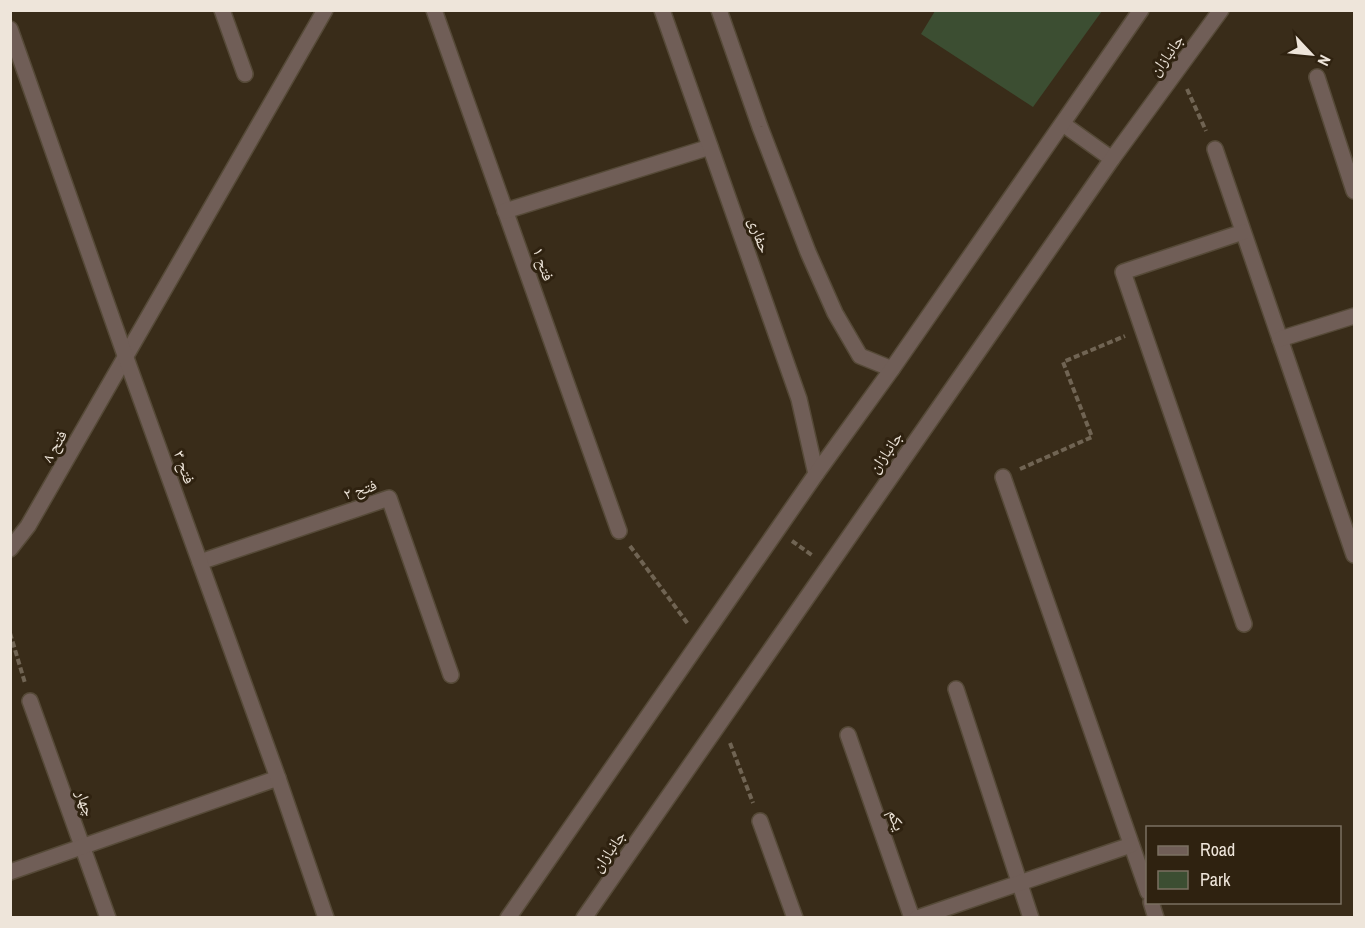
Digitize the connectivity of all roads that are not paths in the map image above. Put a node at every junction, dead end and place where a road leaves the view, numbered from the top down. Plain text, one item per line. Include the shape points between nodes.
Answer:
1 (222, 10) edge
2 (325, 10) edge
3 (434, 10) edge
4 (662, 10) edge
5 (719, 10) edge
6 (1141, 10) edge
7 (1221, 10) edge
8 (10, 28) edge
9 (245, 75) dead end
10 (1317, 77) dead end
11 (1063, 124) junction
12 (710, 147) junction
13 (1215, 149) road end
14 (1112, 159) junction
15 (1354, 191) edge
16 (505, 210) junction
17 (1243, 232) junction
18 (1354, 316) edge
19 (1280, 339) junction
20 (126, 358) junction
21 (892, 369) junction
22 (816, 474) junction
23 (1003, 477) road end
24 (619, 531) road end
25 (10, 549) edge
26 (1354, 555) edge
27 (200, 562) junction
28 (1244, 624) dead end
29 (452, 675) dead end
30 (956, 689) dead end
31 (30, 701) road end
32 (848, 735) dead end
33 (278, 778) junction
34 (760, 821) road end
35 (1131, 845) junction
36 (83, 847) junction
37 (10, 872) edge
38 (1019, 883) junction
39 (1146, 886) edge
40 (108, 918) edge
41 (326, 918) edge
42 (508, 918) edge
43 (584, 918) edge
44 (795, 918) edge
45 (912, 918) edge
46 (917, 918) edge
47 (1031, 918) edge

1 - 9 street
2 - 20 street, فتح ۸
3 - 16 street, فتح ۱
4 - 12 street, حفاری
5 - 21 street via 760,127 835,313 861,356
6 - 11 street
7 - 14 street, جانبازان
8 - 20 street, فتح ۳
10 - 15 street
11 - 14 street
11 - 21 street
12 - 16 street
12 - 22 street, حفاری via 799,399
13 - 17 street
14 - 43 street, جانبازان
16 - 24 street, فتح ۱
17 - 19 street
17 - 28 street via 1123,273
18 - 19 street
19 - 26 street
20 - 25 street, فتح ۸ via 28,526
20 - 27 street, فتح ۳
21 - 22 street
22 - 42 street
23 - 35 street
27 - 29 street, فتح ۲ via 389,498
27 - 33 street, فتح ۳
30 - 38 street
31 - 36 street, چهار
32 - 45 street, یکم
33 - 36 street
33 - 41 street, فتح ۳
34 - 44 street
35 - 38 street
35 - 39 street
36 - 37 street
36 - 40 street, چهار
38 - 46 street
38 - 47 street

